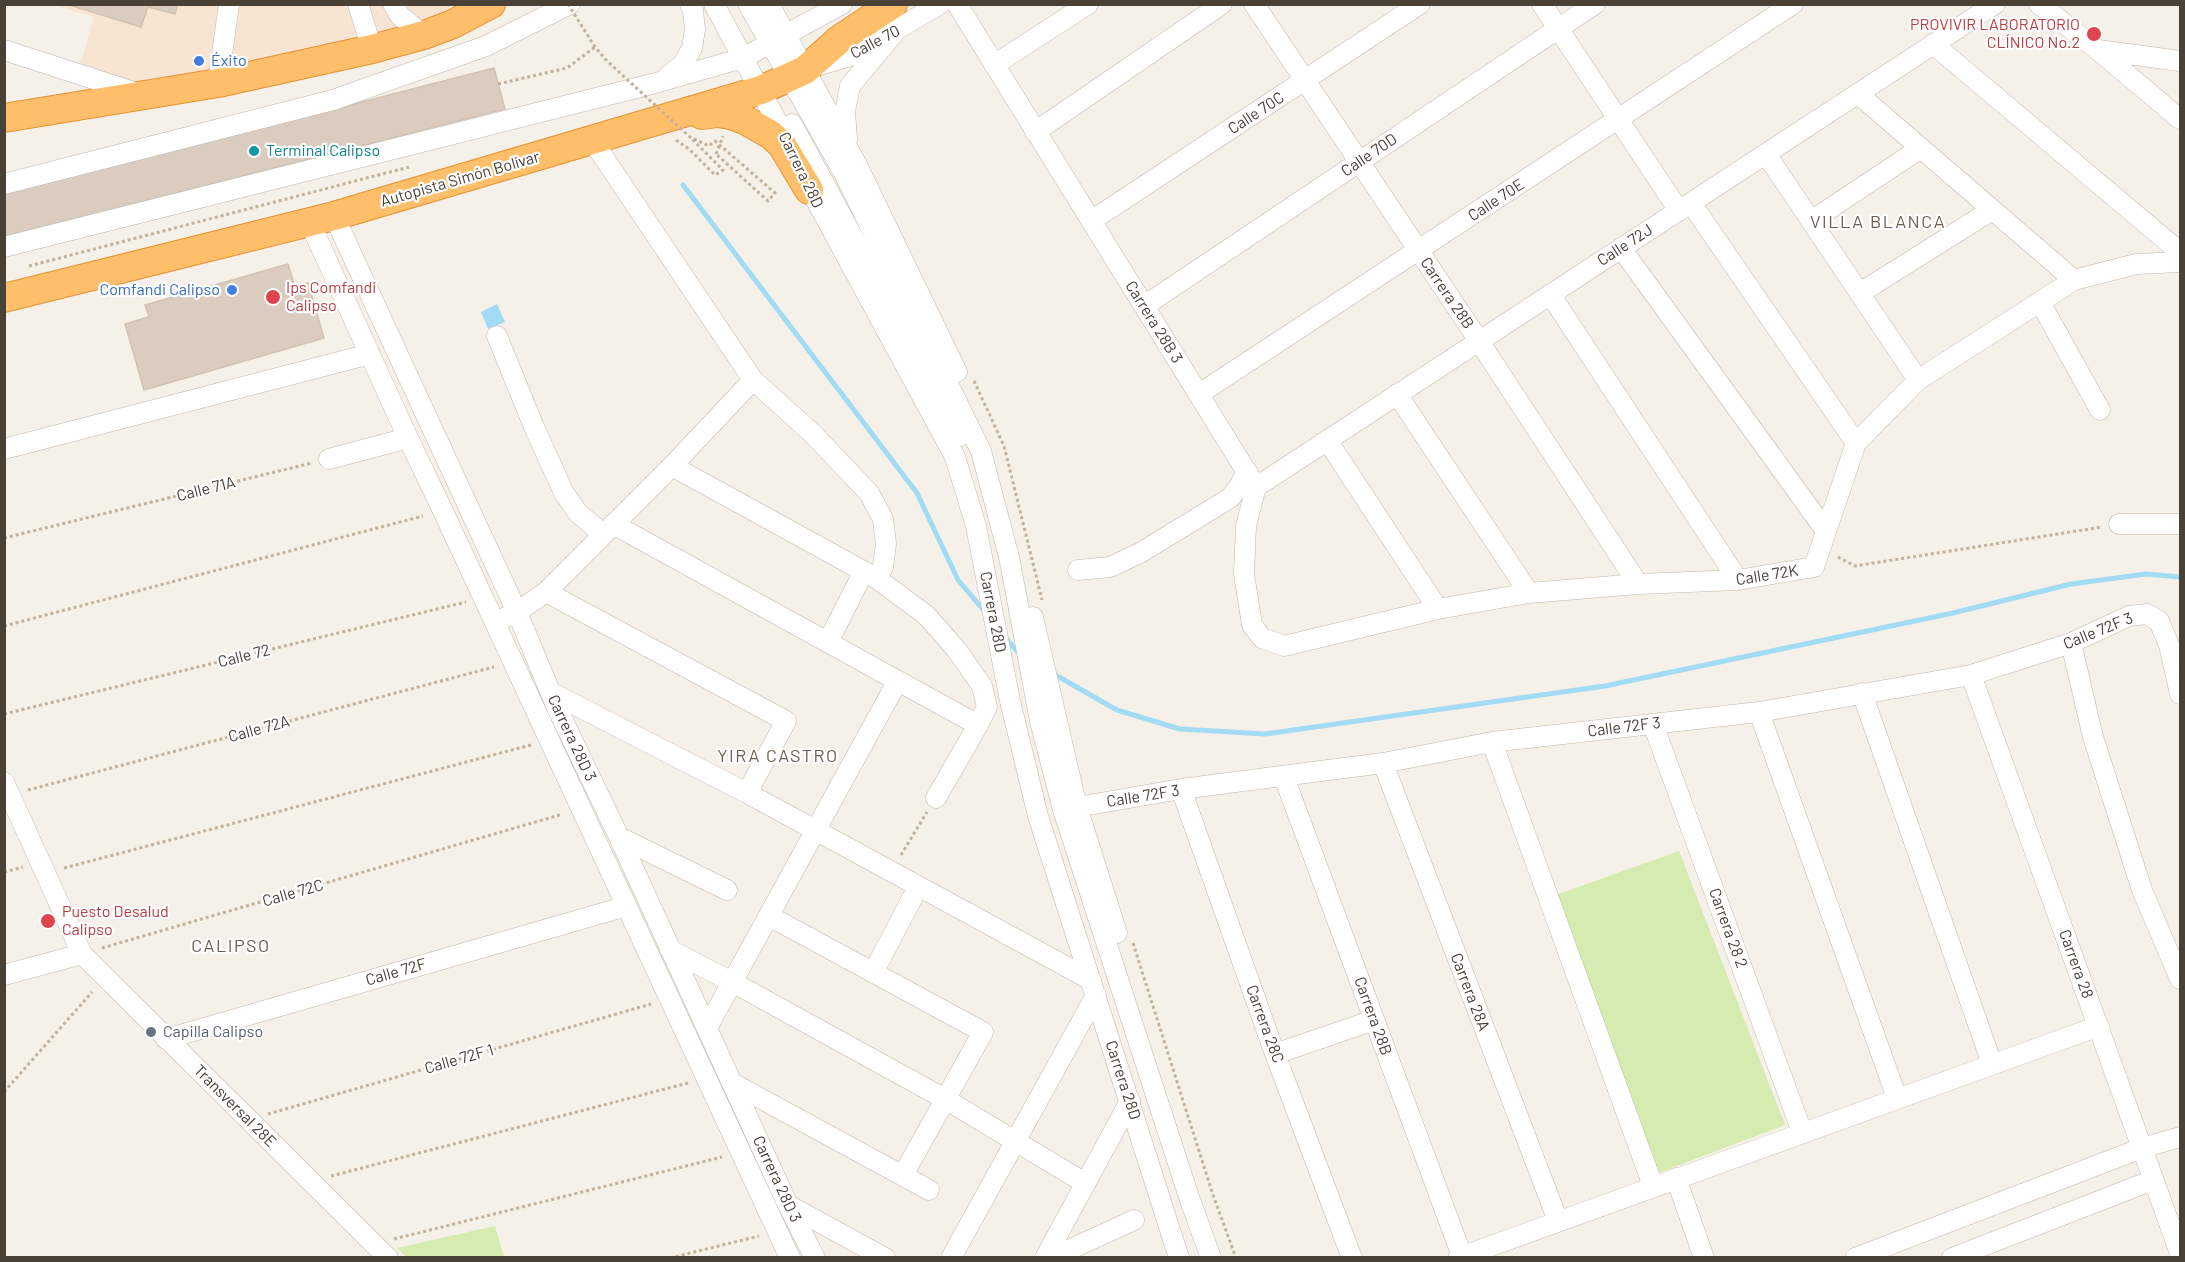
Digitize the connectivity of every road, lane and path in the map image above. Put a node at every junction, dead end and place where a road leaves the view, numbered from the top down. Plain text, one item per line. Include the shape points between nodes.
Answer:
1 (229, 4) edge
2 (358, 4) edge
3 (393, 4) edge
4 (569, 4) edge
5 (690, 4) edge
6 (714, 4) edge
7 (748, 4) edge
8 (769, 4) edge
9 (842, 4) edge
10 (893, 4) edge
11 (940, 4) edge
12 (957, 4) edge
13 (1088, 4) edge
14 (1222, 4) edge
15 (1254, 4) edge
16 (1420, 4) edge
17 (1542, 4) edge
18 (1594, 4) edge
19 (1793, 4) edge
20 (1995, 4) edge
21 (2039, 4) edge
22 (484, 7) edge
23 (1559, 28) junction
24 (894, 33) junction
25 (424, 35) junction
26 (777, 39) junction
27 (1933, 44) junction
28 (595, 47) junction
29 (372, 49) junction
30 (4, 50) edge
31 (2098, 50) junction
32 (747, 55) junction
33 (2181, 61) edge
34 (994, 65) junction
35 (782, 81) junction
36 (1305, 81) junction
37 (218, 83) junction
38 (498, 84) dead end
39 (1858, 94) junction
40 (145, 96) junction
41 (655, 103) junction
42 (4, 118) edge
43 (1618, 119) junction
44 (2181, 119) edge
45 (724, 132) dead end
46 (1035, 132) junction
47 (690, 137) junction
48 (592, 140) junction
49 (1921, 148) junction
50 (689, 149) dead end
51 (1766, 154) junction
52 (1359, 162) junction
53 (857, 165) junction
54 (412, 166) dead end
55 (4, 183) edge
56 (809, 190) junction
57 (1685, 207) junction
58 (1992, 210) junction
59 (322, 219) junction
60 (1091, 221) junction
61 (1812, 221) junction
62 (4, 247) edge
63 (1621, 248) junction
64 (1419, 250) junction
65 (2181, 252) edge
66 (2181, 262) edge
67 (27, 266) dead end
68 (2074, 280) junction
69 (1860, 293) junction
70 (1550, 294) junction
71 (4, 298) edge
72 (2040, 302) junction
73 (1144, 306) junction
74 (497, 336) dead end
75 (1479, 341) junction
76 (370, 354) junction
77 (753, 380) junction
78 (1918, 380) junction
79 (1199, 394) junction
80 (1397, 394) junction
81 (2100, 410) dead end
82 (408, 438) junction
83 (1326, 440) junction
84 (1856, 443) junction
85 (4, 449) edge
86 (329, 459) joint
87 (672, 466) junction
88 (1252, 479) junction
89 (443, 511) junction
90 (2119, 524) joint
91 (2181, 524) edge
92 (608, 529) junction
93 (4, 538) edge
94 (1823, 539) junction
95 (1016, 564) junction
96 (1078, 570) dead end
97 (870, 574) junction
98 (1738, 580) junction
99 (1638, 584) junction
100 (546, 592) junction
101 (1529, 593) junction
102 (484, 597) junction
103 (1438, 609) junction
104 (517, 612) junction
105 (495, 622) junction
106 (4, 626) edge
107 (828, 642) junction
108 (2071, 644) junction
109 (2175, 650) edge
110 (513, 662) junction
111 (1971, 675) junction
112 (897, 682) junction
113 (1862, 693) junction
114 (2181, 694) edge
115 (549, 705) junction
116 (1025, 711) junction
117 (1759, 711) junction
118 (4, 714) edge
119 (1653, 724) junction
120 (978, 725) junction
121 (550, 740) junction
122 (1492, 742) junction
123 (1383, 763) junction
124 (1284, 777) junction
125 (7, 788) edge
126 (1181, 789) junction
127 (747, 793) junction
128 (936, 798) joint
129 (1077, 807) junction
130 (582, 808) junction
131 (816, 831) junction
132 (619, 837) junction
133 (891, 872) junction
134 (46, 873) junction
135 (918, 887) junction
136 (727, 890) dead end
137 (627, 906) junction
138 (769, 916) junction
139 (1132, 942) dead end
140 (670, 950) junction
141 (82, 954) junction
142 (874, 971) junction
143 (4, 975) edge
144 (104, 978) junction
145 (2181, 979) edge
146 (734, 983) junction
147 (1093, 988) junction
148 (670, 998) junction
149 (1374, 1020) junction
150 (2099, 1026) junction
151 (708, 1028) junction
152 (166, 1039) junction
153 (1275, 1054) junction
154 (1992, 1064) junction
155 (707, 1078) junction
156 (734, 1084) junction
157 (4, 1092) edge
158 (1897, 1098) junction
159 (945, 1099) junction
160 (1130, 1101) junction
161 (248, 1119) junction
162 (1802, 1132) junction
163 (2181, 1137) edge
164 (1015, 1140) junction
165 (2142, 1148) junction
166 (741, 1152) junction
167 (903, 1175) junction
168 (1676, 1178) junction
169 (2153, 1180) junction
170 (311, 1181) junction
171 (1085, 1183) junction
172 (1653, 1186) junction
173 (929, 1190) dead end
174 (788, 1205) junction
175 (1134, 1220) dead end
176 (1558, 1221) junction
177 (778, 1232) junction
178 (382, 1251) edge
179 (2181, 1253) edge
180 (670, 1257) edge
181 (790, 1257) edge
182 (815, 1257) edge
183 (885, 1257) edge
184 (951, 1257) edge
185 (1045, 1257) edge
186 (1051, 1257) edge
187 (1179, 1257) edge
188 (1191, 1257) edge
189 (1211, 1257) edge
190 (1224, 1257) edge
191 (1236, 1257) edge
192 (1352, 1257) edge
193 (1460, 1257) edge
194 (1704, 1257) edge
195 (1855, 1257) edge
196 (1952, 1257) edge

1 - 37 street
2 - 29 street
3 - 25 street via 400,16
4 - 28 path, bridge
4 - 55 street via 486,46 333,100
5 - 41 street via 695,29 692,48
6 - 32 street, Carrera 28D
7 - 26 street
8 - 26 street
9 - 26 street
10 - 35 highway, Autopista Simón Bolívar
11 - 24 street, Calle 70
12 - 34 street, Carrera 28B 3
13 - 34 street
14 - 46 street
15 - 36 street, Carrera 28B
16 - 36 street, Calle 70C
17 - 23 street
18 - 23 street, Calle 70D
19 - 43 street, Calle 70E
20 - 27 street, Calle 72J
21 - 31 street
22 - 25 highway
23 - 43 street
23 - 52 street, Calle 70D
24 - 35 street, Calle 70 via 851,56
24 - 53 street via 850,86 845,111 847,139
25 - 29 highway
26 - 32 street
26 - 35 street
27 - 39 street, Calle 72J
27 - 65 street
28 - 38 path via 567,68
28 - 47 path, bridge
29 - 37 highway
30 - 40 street
31 - 33 street
31 - 44 street
32 - 35 street, Carrera 28D
32 - 41 street
34 - 46 street, Carrera 28B 3
35 - 41 highway, Autopista Simón Bolívar
35 - 53 street, Carrera 28D
35 - 56 street, Carrera 28D via 789,142
35 - 95 street via 844,173 981,451
35 - 116 street via 799,136 969,454 993,542
36 - 52 street, Carrera 28B
36 - 60 street, Calle 70C
37 - 40 highway
39 - 49 street
39 - 51 street, Calle 72J
40 - 42 highway
41 - 48 highway, Autopista Simón Bolívar
41 - 56 highway via 717,113 765,130 782,145
41 - 62 street
43 - 57 street
43 - 64 street, Calle 70E
45 - 47 path, bridge via 716,154 768,201 775,193 715,141 709,146
46 - 60 street, Carrera 28B 3
47 - 50 path via 723,170 715,175
48 - 59 highway, Autopista Simón Bolívar
48 - 77 street
49 - 58 street
49 - 61 street
51 - 57 street, Calle 72J
51 - 61 street
52 - 64 street, Carrera 28B
52 - 73 street, Calle 70D
53 - 95 street, Carrera 28D via 994,448
54 - 67 path
56 - 116 street, Carrera 28D via 955,457
57 - 63 street, Calle 72J
57 - 84 street
58 - 68 street
58 - 69 street
59 - 71 highway, Autopista Simón Bolívar
59 - 76 street, Carrera 28D 3
59 - 104 street, Carrera 28D 3
60 - 73 street, Carrera 28B 3
61 - 69 street
63 - 70 street, Calle 72J
63 - 94 street
64 - 75 street, Carrera 28B
64 - 79 street, Calle 70E
66 - 68 street, Calle 72K via 2136,264
68 - 72 street, Calle 72K
69 - 78 street
70 - 75 street, Calle 72J
70 - 98 street
72 - 78 street, Calle 72K
72 - 81 street
73 - 79 street, Carrera 28B 3
74 - 92 street via 564,493 578,513
75 - 80 street, Calle 72J
75 - 99 street, Carrera 28B
76 - 82 street, Carrera 28D 3
76 - 85 street
77 - 87 street
77 - 97 street via 869,493 883,519 886,544 883,567
78 - 84 street, Calle 72K
79 - 88 street, Carrera 28B 3
80 - 83 street, Calle 72J
80 - 101 street
82 - 86 street
82 - 89 street, Carrera 28D 3
83 - 88 street, Calle 72J
83 - 103 street
84 - 94 street, Calle 72K
86 - 93 path, Calle 71A
87 - 92 street
87 - 97 street
88 - 96 street via 1230,498 1140,553 1110,567
88 - 103 street, Calle 72K via 1244,574 1252,625 1262,638 1284,646
89 - 102 street, Carrera 28D 3
89 - 106 path
90 - 91 street
90 - 94 path via 1854,566
92 - 100 street
92 - 107 street
94 - 98 street, Calle 72K via 1814,567
95 - 116 street
95 - 129 street, Carrera 28D
97 - 107 street
97 - 120 street via 926,615 956,649 982,686 987,706
98 - 99 street, Calle 72K
99 - 101 street, Calle 72K
100 - 104 street
100 - 127 street via 786,721
101 - 103 street, Calle 72K
102 - 105 street, Carrera 28D 3
102 - 118 path, Calle 72
104 - 105 street
104 - 115 street, Carrera 28D 3
105 - 110 street, Carrera 28D 3
107 - 112 street
108 - 109 street, Calle 72F 3 via 2129,616 2147,614 2159,621
108 - 111 street, Calle 72F 3
108 - 145 street via 2094,737 2142,890
109 - 114 street
110 - 115 street, Carrera 28D 3
110 - 125 path, Calle 72A
111 - 113 street, Calle 72F 3
111 - 150 street, Carrera 28
112 - 120 street
112 - 131 street
113 - 117 street, Calle 72F 3
113 - 154 street
115 - 121 street, Carrera 28D 3
115 - 127 street
115 - 132 street, Carrera 28D 3
116 - 147 street, Carrera 28D via 1038,816
116 - 188 street via 1049,814
116 - 189 street via 1063,810
117 - 119 street, Calle 72F 3
117 - 158 street
119 - 122 street, Calle 72F 3
119 - 162 street, Carrera 28 2
120 - 128 street
121 - 130 street, Carrera 28D 3
121 - 134 path
122 - 123 street, Calle 72F 3
122 - 172 street
123 - 124 street, Calle 72F 3
123 - 176 street, Carrera 28A
124 - 126 street, Calle 72F 3
124 - 149 street, Carrera 28B
125 - 134 street, Transversal 28E
126 - 129 street, Calle 72F 3
126 - 153 street, Carrera 28C
127 - 131 street
128 - 133 path
129 - 190 street, Carrera 28D
130 - 137 street, Carrera 28D 3
130 - 141 path, Calle 72C
131 - 133 street
131 - 138 street
132 - 136 street
132 - 140 street, Carrera 28D 3
133 - 135 street
134 - 141 street, Transversal 28E
135 - 142 street
135 - 147 street
137 - 148 street, Carrera 28D 3
137 - 152 street, Calle 72F
138 - 142 street
138 - 146 street
139 - 191 path
140 - 146 street
140 - 151 street, Carrera 28D 3
141 - 143 street
141 - 144 street, Transversal 28E
142 - 159 street via 983,1032
144 - 152 street, Transversal 28E
144 - 157 path
146 - 151 street
146 - 159 street
147 - 160 street, Carrera 28D
147 - 164 street
148 - 155 street, Carrera 28D 3
148 - 161 path, Calle 72F 1
149 - 153 street
149 - 193 street, Carrera 28B
150 - 154 street
150 - 165 street, Carrera 28
151 - 156 street, Carrera 28D 3
152 - 161 street, Transversal 28E
153 - 192 street, Carrera 28C
154 - 158 street
155 - 166 street, Carrera 28D 3
155 - 170 path
156 - 167 street
156 - 174 street, Carrera 28D 3
158 - 162 street
159 - 164 street
159 - 167 street
160 - 171 street
160 - 187 street, Carrera 28D
161 - 170 street, Transversal 28E
162 - 168 street
163 - 165 street
164 - 171 street
164 - 184 street
165 - 169 street, Carrera 28
165 - 195 street
166 - 177 street, Carrera 28D 3
166 - 178 path
167 - 173 street
168 - 172 street
168 - 194 street
169 - 179 street, Carrera 28
169 - 196 street
170 - 178 street, Transversal 28E
171 - 185 street
172 - 176 street
174 - 182 street, Carrera 28D 3
174 - 183 street
175 - 186 street
176 - 193 street
177 - 180 path
177 - 181 street, Carrera 28D 3

